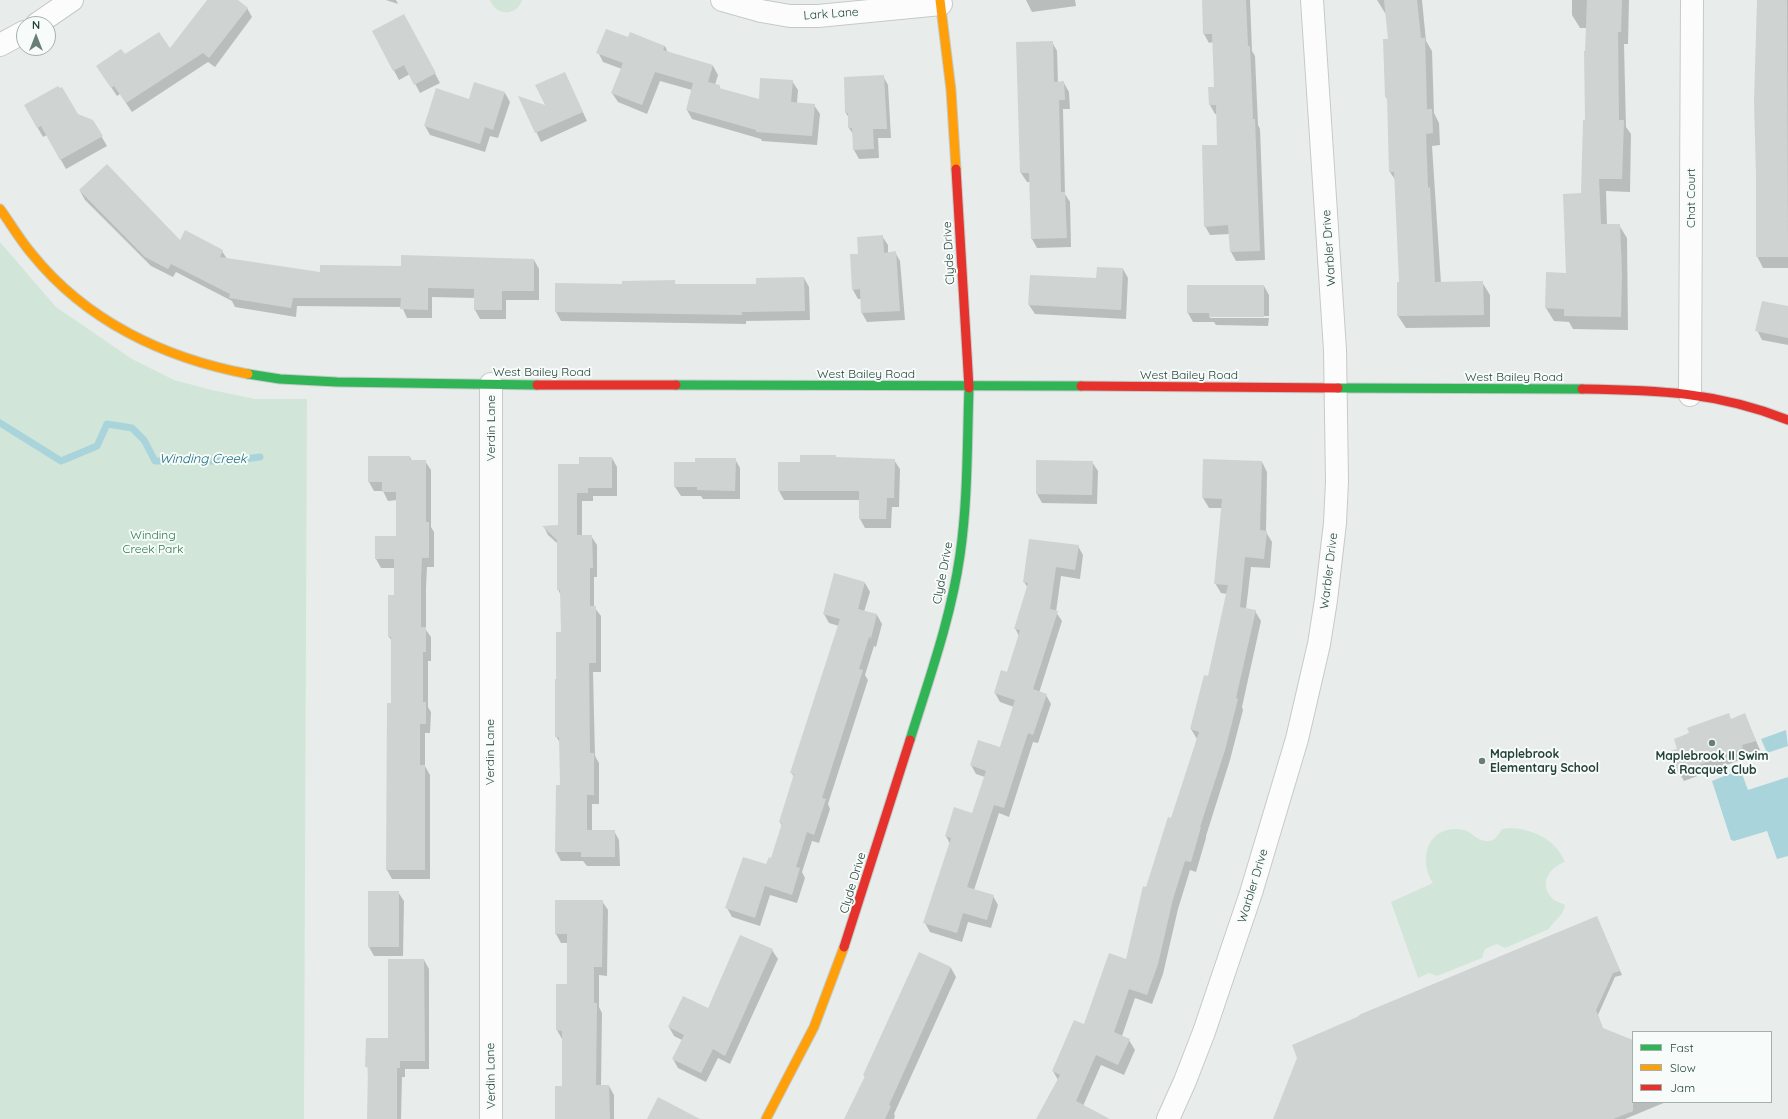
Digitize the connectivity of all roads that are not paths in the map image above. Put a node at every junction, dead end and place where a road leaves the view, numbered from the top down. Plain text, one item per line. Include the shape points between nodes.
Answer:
1 (72, 0) edge
2 (722, 0) edge
3 (1312, 0) edge
4 (1692, 0) edge
5 (941, 2) edge
6 (49, 16) edge
7 (16, 36) edge
8 (0, 45) edge
9 (0, 208) edge
10 (491, 384) junction
11 (969, 386) junction
12 (1336, 388) junction
13 (1690, 395) junction
14 (1788, 420) edge
15 (491, 1119) edge
16 (766, 1119) edge
17 (1168, 1119) edge

1 - 6 street
2 - 5 street, Lark Lane via 790,16 818,16
3 - 12 street, Warbler Drive via 1336,350
4 - 13 street, Chat Court
5 - 11 street, Clyde Drive via 952,98
7 - 8 street
9 - 10 street, West Bailey Road via 32,254 57,280 124,331 170,354 219,369 288,381
10 - 11 street, West Bailey Road
10 - 15 street, Verdin Lane
11 - 12 street, West Bailey Road
11 - 16 street, Clyde Drive via 966,499 960,555 932,674 850,932 814,1027
12 - 13 street, West Bailey Road via 1582,390
12 - 17 street, Warbler Drive via 1335,523 1319,644 1301,725 1240,926 1201,1039
13 - 14 street, West Bailey Road via 1726,400

